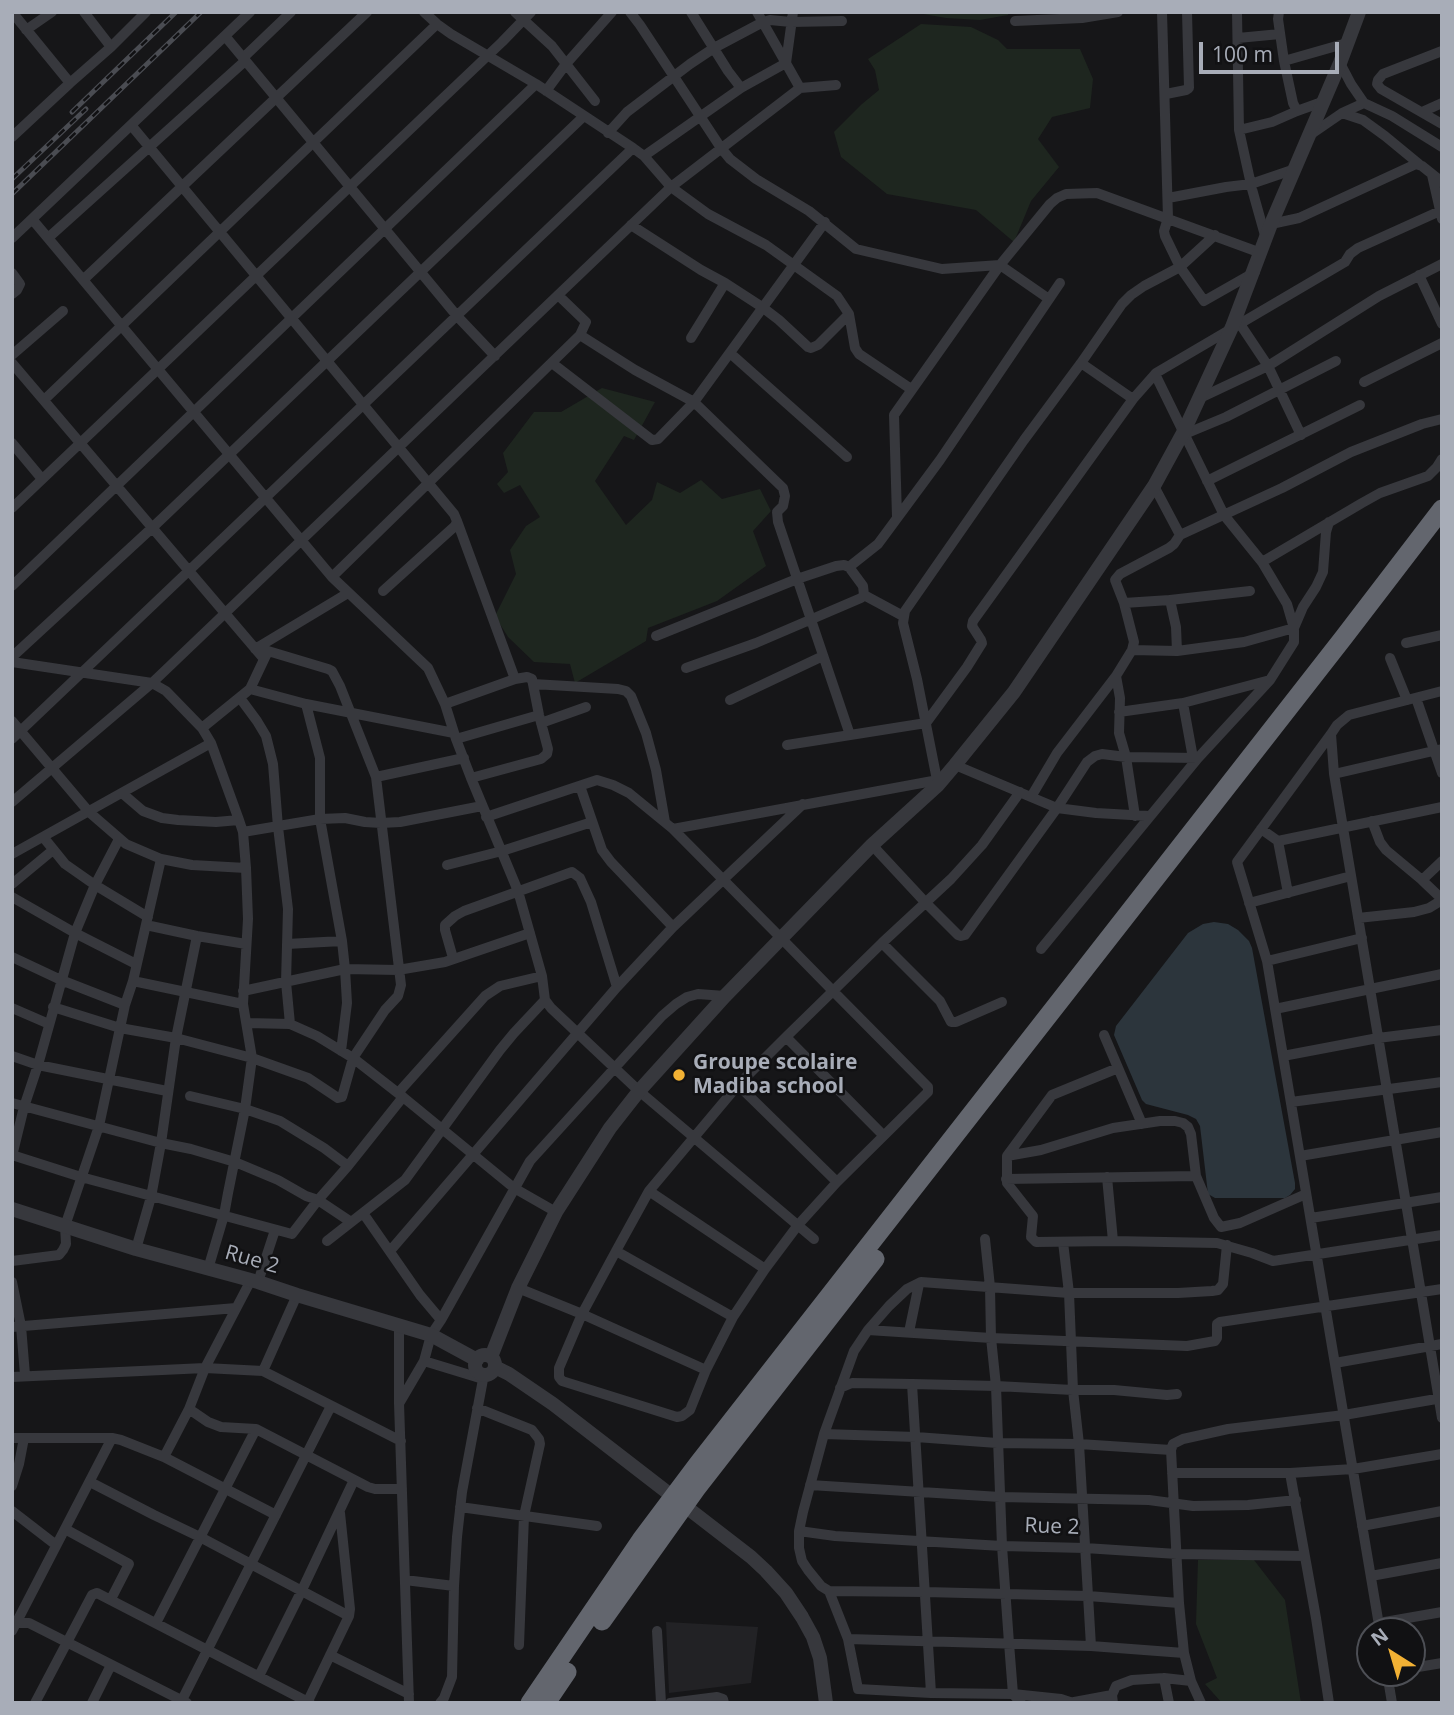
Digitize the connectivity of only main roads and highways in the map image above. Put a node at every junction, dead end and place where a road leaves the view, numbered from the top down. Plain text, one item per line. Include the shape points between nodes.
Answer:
1 (1442, 509) edge
2 (1442, 531) edge
3 (530, 1703) edge
4 (546, 1703) edge

1 - 3 highway via 698,1464
2 - 4 highway via 696,1489

